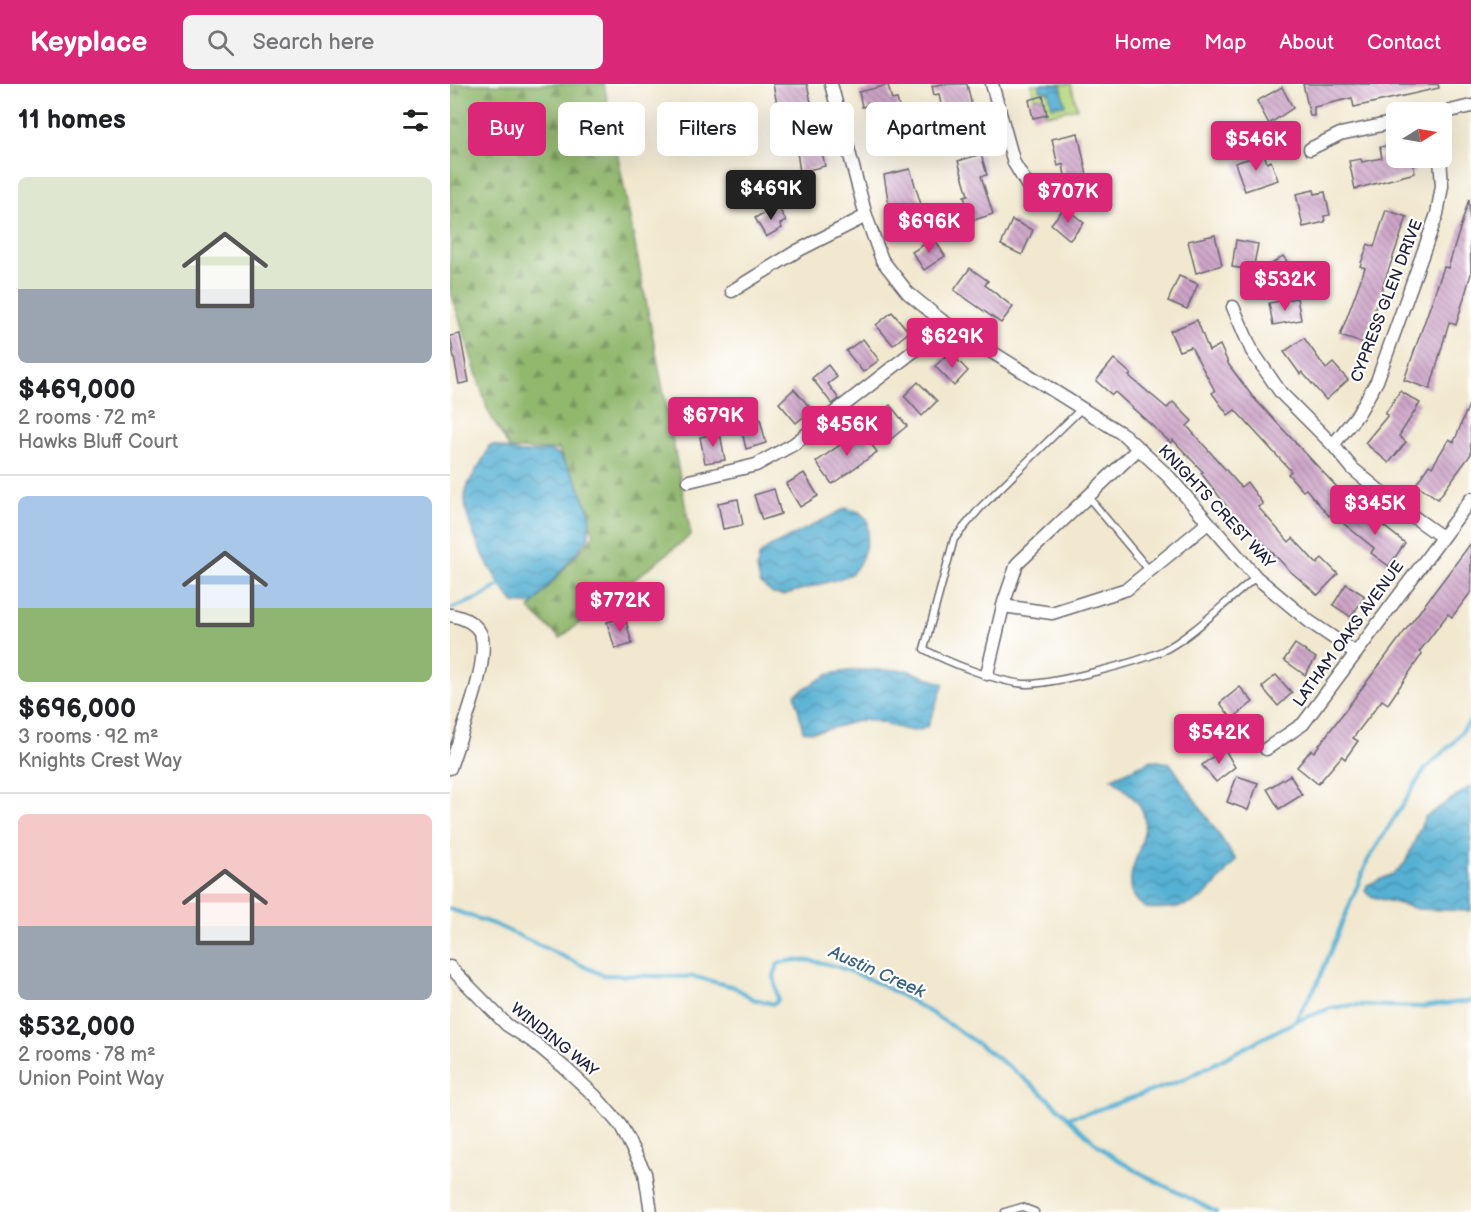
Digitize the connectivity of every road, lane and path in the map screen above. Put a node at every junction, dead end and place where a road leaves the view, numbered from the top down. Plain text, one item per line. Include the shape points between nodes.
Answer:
1 (831, 84) edge
2 (992, 84) edge
3 (1471, 106) edge
4 (1452, 111) edge
5 (1386, 124) edge
6 (1310, 149) dead end
7 (1441, 168) edge
8 (1029, 188) dead end
9 (866, 216) junction
10 (732, 291) dead end
11 (1233, 307) dead end
12 (941, 320) junction
13 (1082, 408) junction
14 (1333, 445) junction
15 (1139, 448) junction
16 (689, 481) dead end
17 (1089, 498) junction
18 (1471, 499) edge
19 (1208, 523) junction
20 (1442, 537) junction
21 (1149, 570) junction
22 (1256, 577) junction
23 (1003, 606) junction
24 (450, 615) edge
25 (1356, 654) junction
26 (987, 674) junction
27 (1266, 749) dead end
28 (450, 768) edge
29 (450, 967) edge
30 (651, 1212) edge
31 (1005, 1212) edge
32 (1035, 1212) edge

1 - 9 street, KNIGHTS CREST WAY
2 - 8 street via 1014,163
3 - 4 street
5 - 6 street via 1340,134
7 - 14 street, CYPRESS GLEN DRIVE via 1437,214 1377,381 1358,414
9 - 10 street via 796,251
9 - 12 street, KNIGHTS CREST WAY via 882,260 908,292
11 - 14 street via 1252,351 1281,393
12 - 13 street, KNIGHTS CREST WAY
12 - 16 street via 915,350 794,444 756,465
13 - 15 street, KNIGHTS CREST WAY
13 - 26 lane via 963,526 946,558 924,649
14 - 20 street via 1353,469
15 - 17 street
15 - 19 street, KNIGHTS CREST WAY
17 - 21 lane
17 - 23 street via 1017,564
18 - 20 street, LATHAM OAKS AVENUE
19 - 21 street
19 - 22 street, KNIGHTS CREST WAY
20 - 25 street, LATHAM OAKS AVENUE
21 - 23 street via 1127,589 1052,612
22 - 25 street, KNIGHTS CREST WAY
22 - 26 lane via 1161,652 1083,674 1027,684
23 - 26 street
24 - 28 street via 475,626 482,636 479,675
25 - 27 street, LATHAM OAKS AVENUE via 1304,724
29 - 30 street, WINDING WAY via 507,1025 565,1068 620,1125 645,1173
31 - 32 lane via 1022,1208

